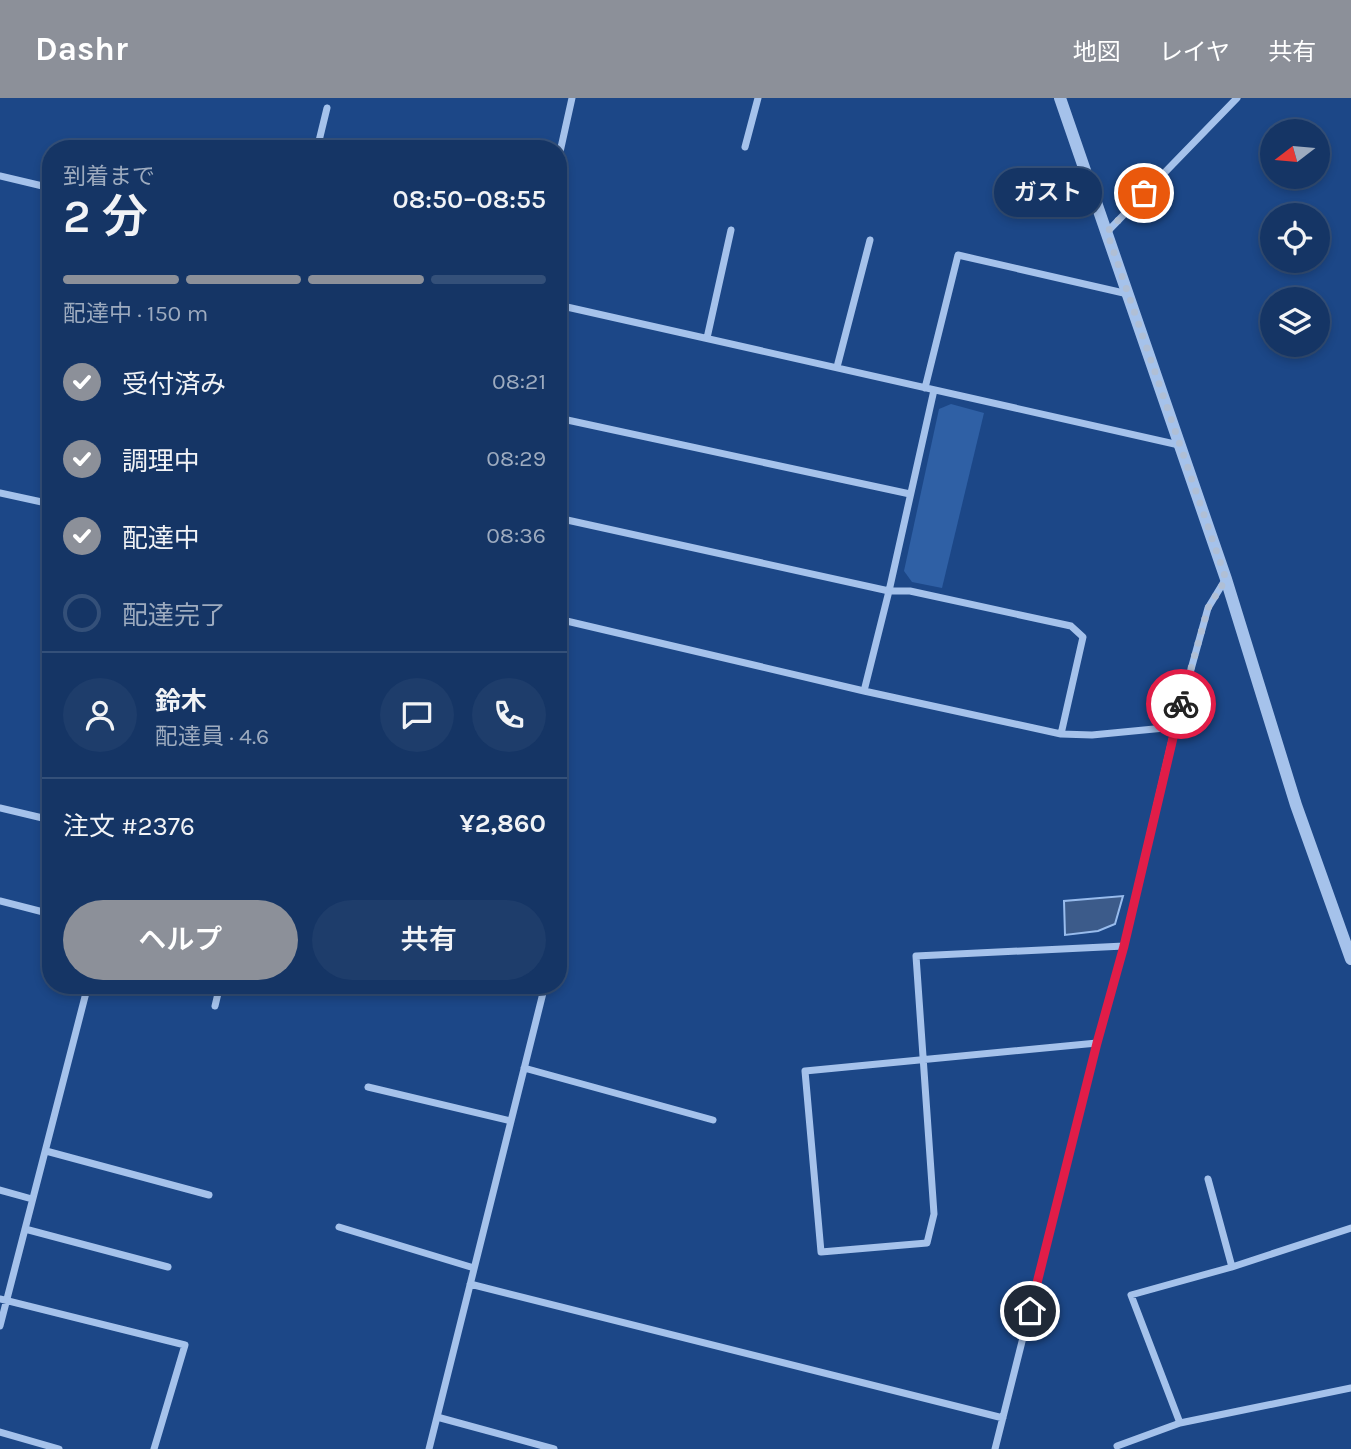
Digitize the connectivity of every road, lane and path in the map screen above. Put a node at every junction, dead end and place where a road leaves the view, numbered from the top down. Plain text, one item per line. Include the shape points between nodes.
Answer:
1 (572, 98) edge
2 (758, 98) edge
3 (1060, 98) edge
4 (1237, 98) edge
5 (327, 108) dead end
6 (319, 140) edge
7 (563, 140) edge
8 (745, 147) dead end
9 (0, 176) edge
10 (42, 186) edge
11 (731, 230) dead end
12 (1107, 232) junction
13 (870, 240) dead end
14 (1129, 294) junction
15 (567, 307) edge
16 (707, 338) junction
17 (837, 367) junction
18 (925, 388) junction
19 (934, 390) junction
20 (567, 420) edge
21 (1180, 445) junction
22 (0, 493) edge
23 (909, 494) junction
24 (42, 502) edge
25 (567, 519) edge
26 (1226, 579) junction
27 (889, 591) junction
28 (567, 621) edge
29 (864, 691) junction
30 (1175, 727) junction
31 (1061, 734) junction
32 (0, 808) edge
33 (42, 818) edge
34 (0, 901) edge
35 (42, 912) edge
36 (1124, 946) junction
37 (1351, 959) edge
38 (86, 994) edge
39 (218, 994) edge
40 (543, 994) edge
41 (215, 1006) dead end
42 (1097, 1043) junction
43 (923, 1060) junction
44 (524, 1068) junction
45 (369, 1087) dead end
46 (713, 1120) dead end
47 (511, 1121) junction
48 (46, 1150) junction
49 (1208, 1179) dead end
50 (0, 1190) edge
51 (209, 1195) dead end
52 (32, 1199) junction
53 (340, 1227) dead end
54 (1351, 1228) edge
55 (25, 1229) junction
56 (168, 1267) dead end
57 (1232, 1267) junction
58 (474, 1268) junction
59 (470, 1284) junction
60 (3, 1300) edge
61 (0, 1326) edge
62 (1351, 1388) edge
63 (437, 1417) junction
64 (1003, 1418) junction
65 (1180, 1423) junction
66 (0, 1432) edge
67 (1117, 1446) dead end
68 (59, 1449) edge
69 (154, 1449) edge
70 (429, 1449) edge
71 (554, 1449) edge
72 (995, 1449) edge

1 - 7 street
2 - 8 street
3 - 12 street
4 - 12 street
5 - 6 street
9 - 10 street
11 - 16 street
12 - 14 street
13 - 17 street
14 - 18 street via 958,256
14 - 21 street
15 - 16 street
16 - 17 street
17 - 18 street
18 - 19 street
19 - 21 street
19 - 23 street
20 - 23 street
21 - 26 street
22 - 24 street
23 - 27 street
25 - 27 street
26 - 30 street via 1208,608
26 - 37 street via 1296,805
27 - 29 street
27 - 31 street via 1071,626 1083,637
28 - 29 street
29 - 31 street
30 - 31 street
30 - 36 street
32 - 33 street
34 - 35 street
36 - 42 street
36 - 43 street via 916,956
38 - 48 street
39 - 41 street
40 - 44 street
42 - 43 street
42 - 64 street
43 - 43 street via 805,1071 821,1252 927,1243 934,1214
44 - 46 street
44 - 47 street
45 - 47 street
47 - 58 street
48 - 51 street
48 - 52 street
49 - 57 street
50 - 52 street
52 - 55 street
53 - 58 street
54 - 57 street
55 - 56 street
55 - 60 street
57 - 65 street via 1131,1295
58 - 59 street
59 - 63 street
59 - 64 street
60 - 61 street
60 - 69 street via 185,1345
62 - 65 street
63 - 70 street
63 - 71 street
64 - 72 street
65 - 67 street
66 - 68 street

